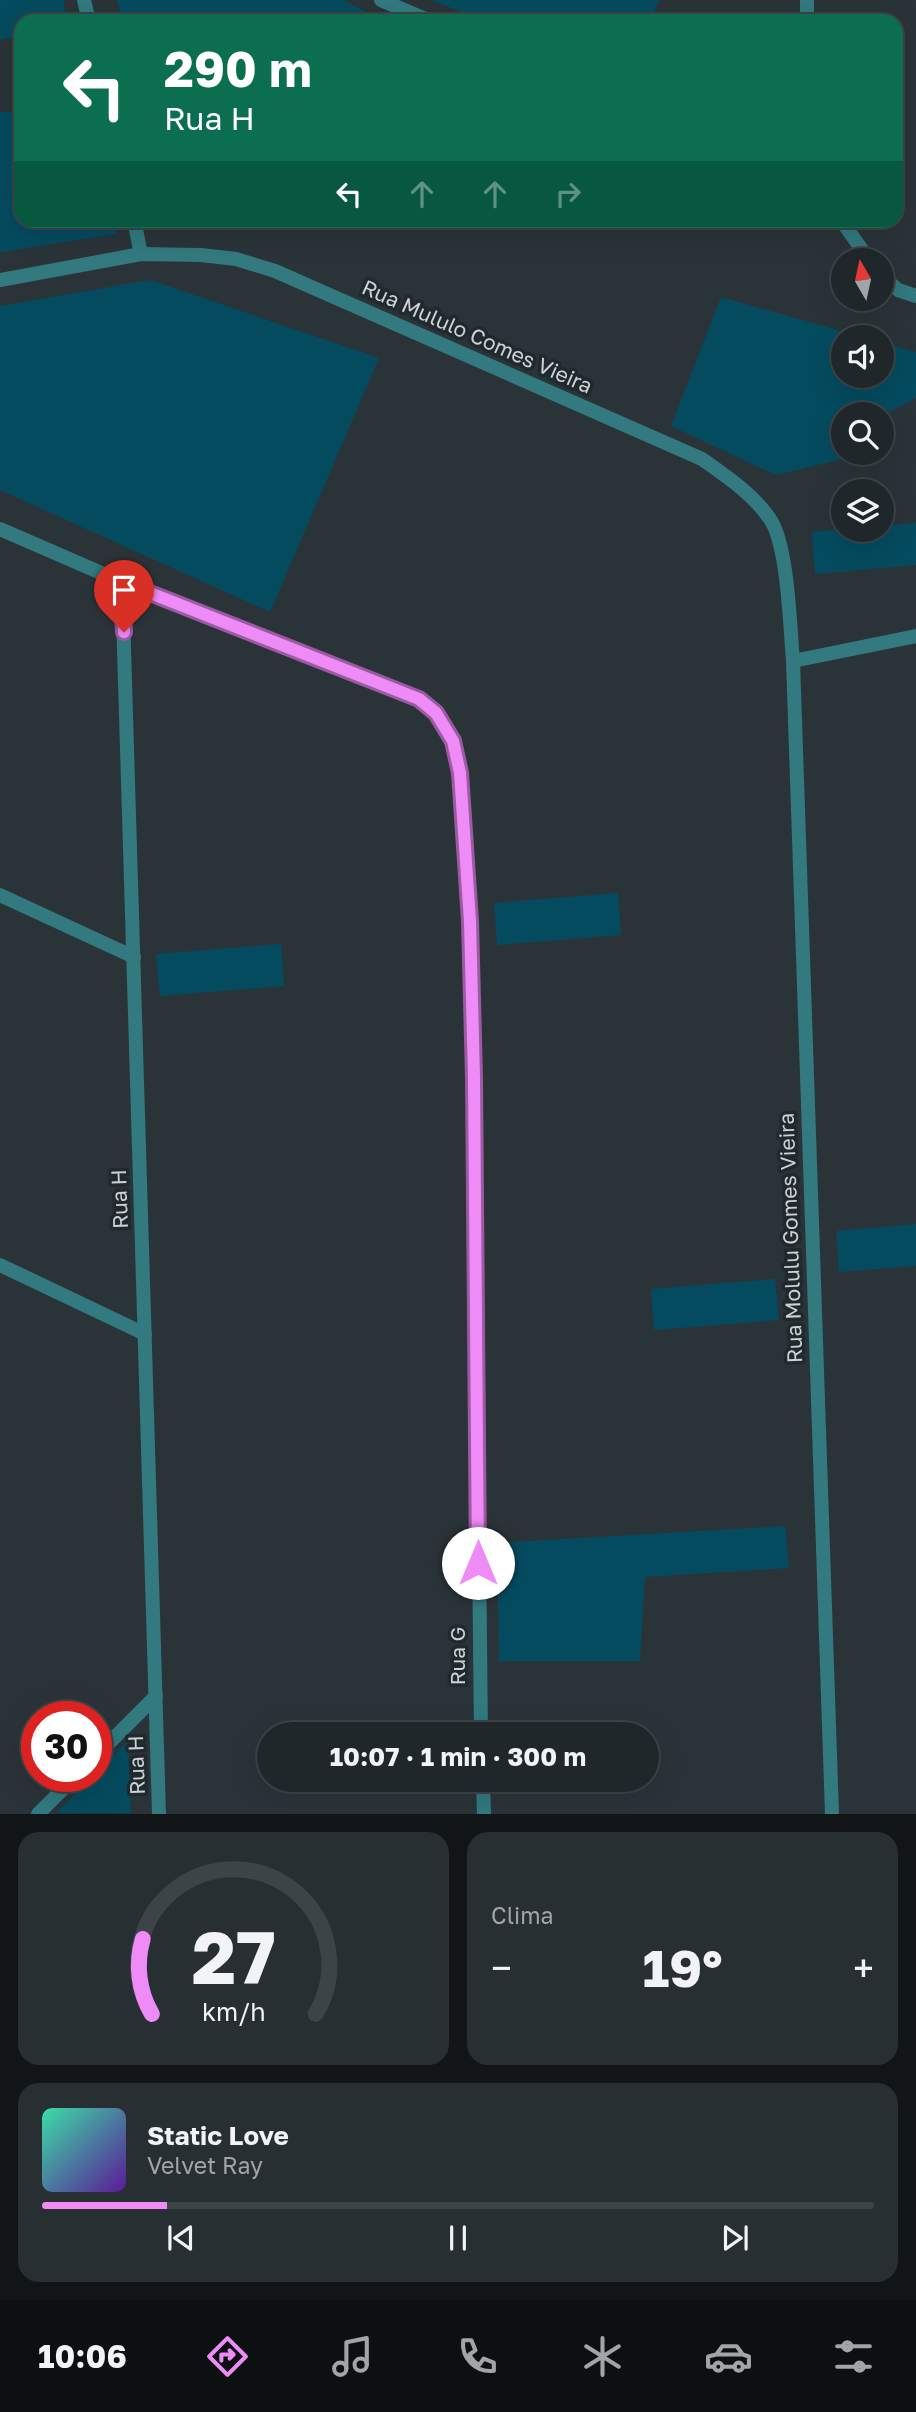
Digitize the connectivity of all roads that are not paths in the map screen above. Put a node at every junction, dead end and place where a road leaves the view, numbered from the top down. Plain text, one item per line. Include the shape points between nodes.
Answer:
1 (381, 0) edge
2 (414, 14) edge
3 (136, 228) edge
4 (847, 228) edge
5 (861, 248) edge
6 (141, 254) junction
7 (0, 280) edge
8 (894, 286) edge
9 (916, 296) edge
10 (0, 529) edge
11 (122, 582) junction
12 (916, 636) edge
13 (793, 661) junction
14 (0, 895) edge
15 (134, 957) junction
16 (0, 1265) edge
17 (145, 1334) junction
18 (156, 1696) junction
19 (481, 1722) edge
20 (112, 1740) edge
21 (60, 1792) edge
22 (483, 1792) edge
23 (38, 1814) edge
24 (159, 1814) edge
25 (484, 1814) edge
26 (832, 1814) edge

1 - 2 street
3 - 6 street
4 - 5 street
6 - 7 street, Rua Mululo Comes Vieira
6 - 13 street, Rua Mululo Comes Vieira via 236,259 275,271 702,459 744,489 772,521 783,559
8 - 9 street
10 - 11 street, Rua G
11 - 15 street, Rua H
11 - 19 street, Rua G via 419,699 436,713 453,741 460,773 470,921
12 - 13 street
13 - 26 street, Rua Molulu Gomes Vieira
14 - 15 street
15 - 17 street, Rua H
16 - 17 street
17 - 18 street, Rua H
18 - 20 street
18 - 24 street, Rua H
21 - 23 street
22 - 25 street

